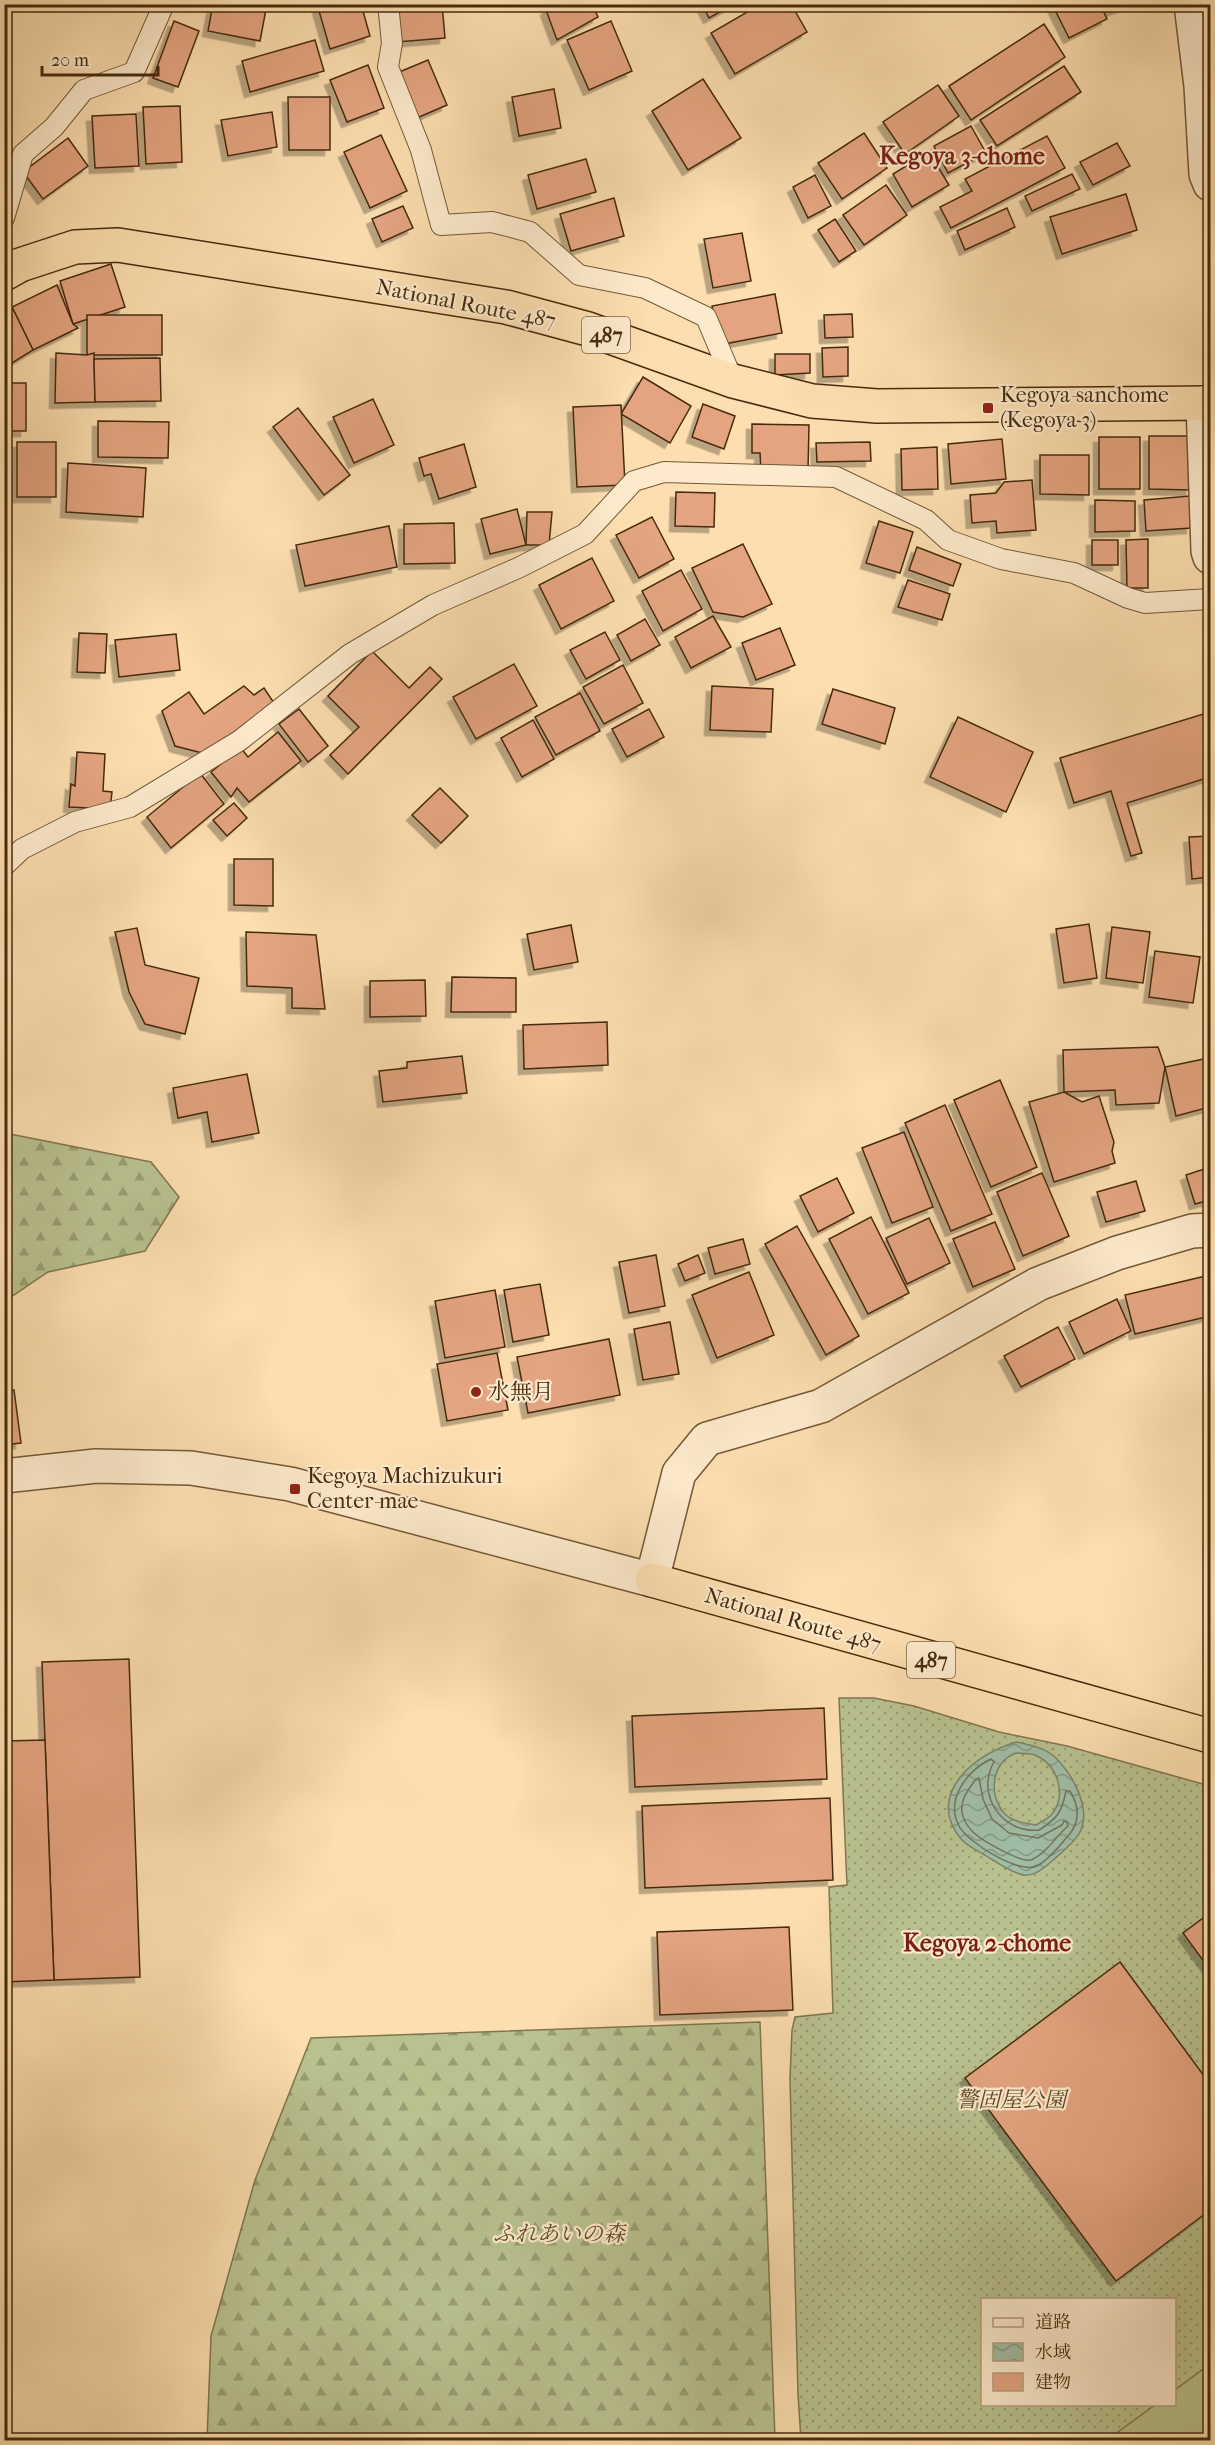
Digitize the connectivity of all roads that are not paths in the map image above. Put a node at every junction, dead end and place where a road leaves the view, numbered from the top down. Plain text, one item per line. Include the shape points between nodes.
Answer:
1 (164, 4) edge
2 (388, 4) edge
3 (1191, 4) edge
4 (1210, 184) edge
5 (4, 218) edge
6 (4, 274) edge
7 (733, 381) junction
8 (1207, 403) edge
9 (1210, 557) edge
10 (1210, 599) edge
11 (4, 866) edge
12 (1210, 1230) edge
13 (4, 1476) edge
14 (652, 1581) junction
15 (1210, 1736) edge

1 - 5 lane via 134,72 84,90 54,127 23,154
2 - 7 lane via 392,43 388,67 421,150 441,225 492,222 530,232 579,275 645,288 706,317
3 - 4 street
6 - 7 highway, National Route 487 / 487 via 75,248 118,245 506,307 588,328
7 - 8 highway, National Route 487 / 487 via 812,401 877,406
8 - 9 street
10 - 11 lane via 1145,603 1074,573 1001,559 948,540 926,520 836,477 664,472 634,481 585,534 433,605 350,654 238,741 130,807 75,822 22,849
12 - 14 street via 1192,1231 1117,1253 1038,1284 821,1406 707,1439 679,1473
13 - 14 street via 96,1466 191,1468 290,1484
14 - 15 highway, National Route 487 / 487

